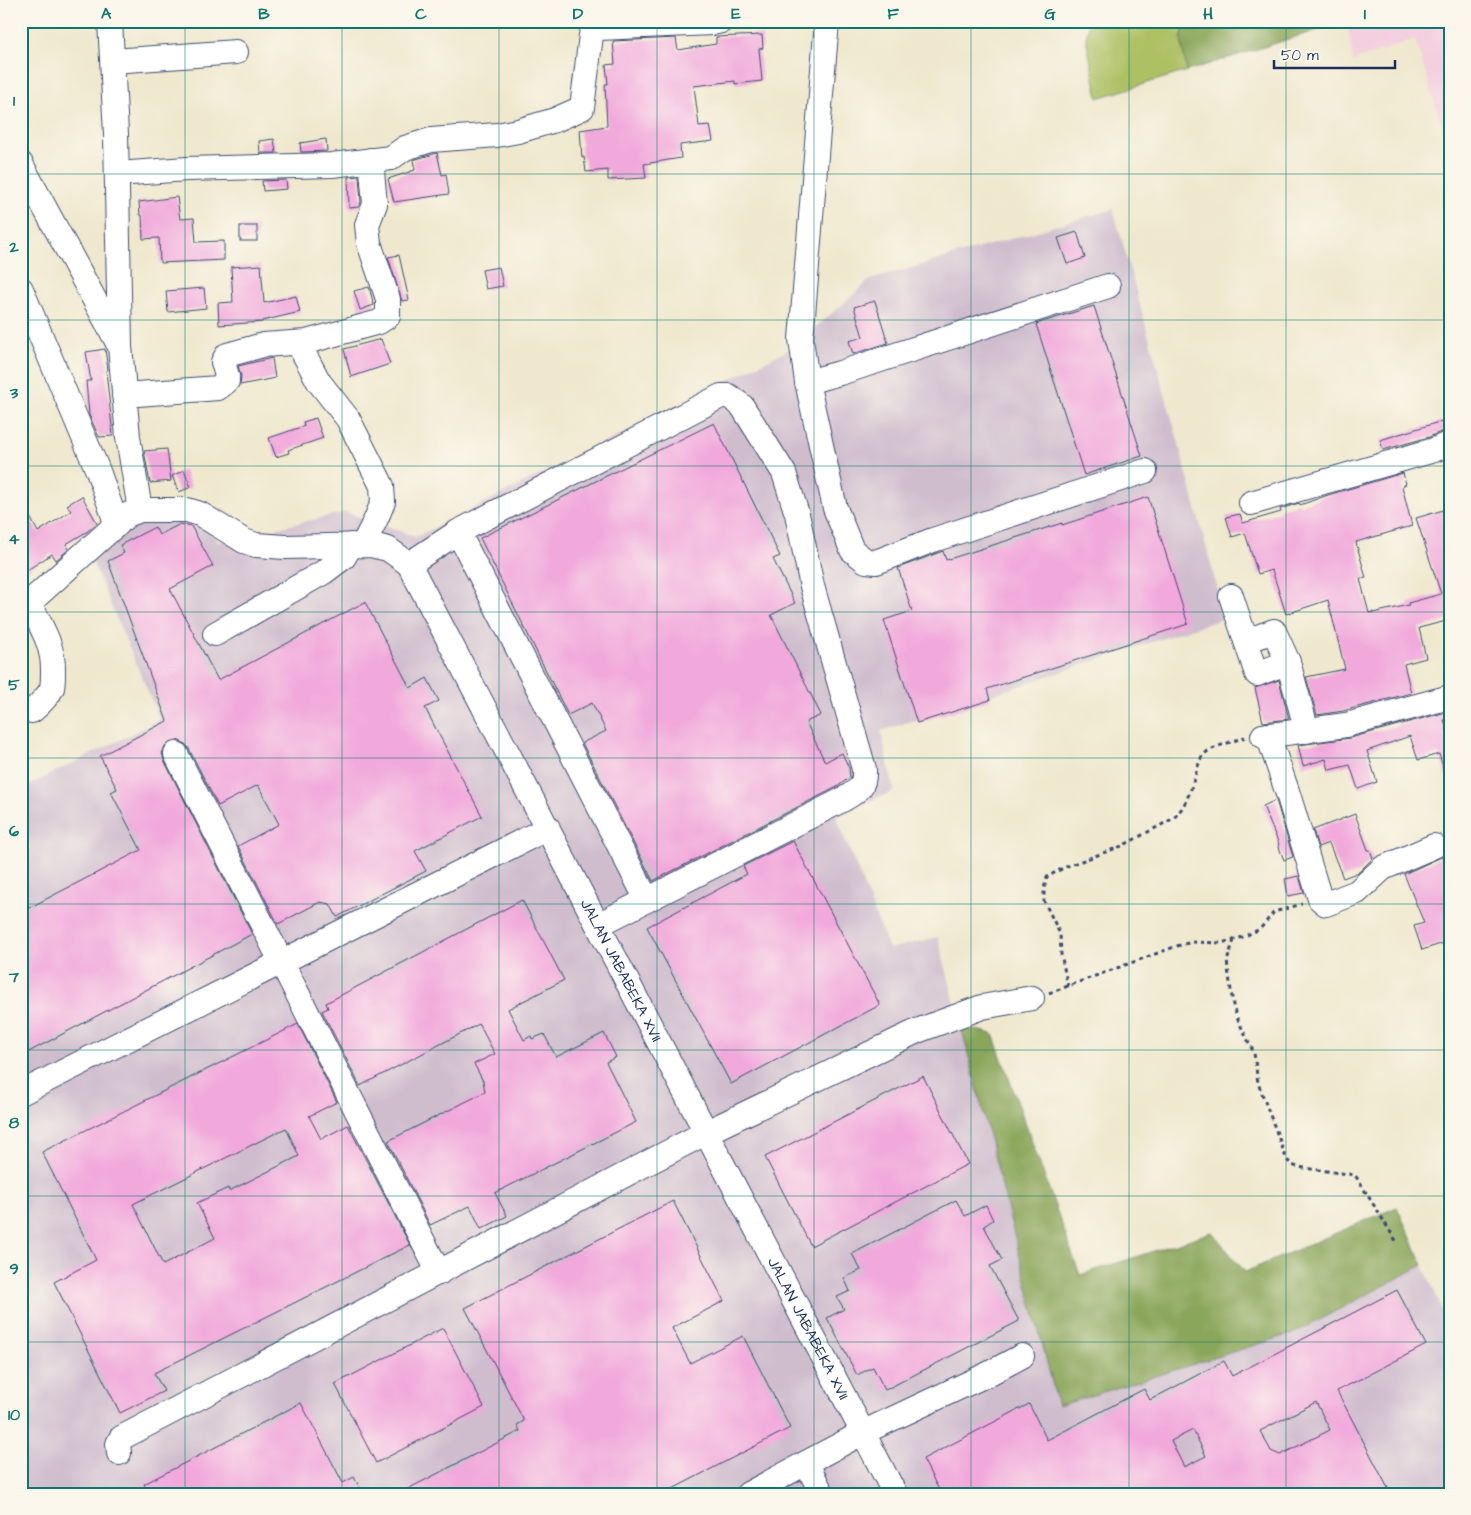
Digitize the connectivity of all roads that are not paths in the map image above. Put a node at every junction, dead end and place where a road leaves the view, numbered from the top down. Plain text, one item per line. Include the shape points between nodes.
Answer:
1 (110, 21) edge
2 (721, 21) edge
3 (827, 21) edge
4 (236, 52) dead end
5 (113, 61) junction
6 (371, 160) junction
7 (21, 164) edge
8 (117, 174) junction
9 (1108, 286) dead end
10 (21, 289) edge
11 (298, 343) junction
12 (120, 346) junction
13 (807, 382) junction
14 (124, 395) junction
15 (1450, 443) edge
16 (1145, 471) dead end
17 (1251, 503) dead end
18 (140, 510) junction
19 (117, 525) junction
20 (458, 532) junction
21 (357, 545) junction
22 (409, 564) junction
23 (1231, 596) dead end
24 (25, 606) edge
25 (215, 634) dead end
26 (1246, 640) junction
27 (1288, 662) junction
28 (1450, 698) edge
29 (32, 711) dead end
30 (1307, 731) junction
31 (176, 754) dead end
32 (548, 828) junction
33 (1434, 846) dead end
34 (647, 900) junction
35 (598, 925) junction
36 (282, 963) junction
37 (1032, 998) road end
38 (21, 1093) edge
39 (707, 1132) junction
40 (439, 1273) junction
41 (1022, 1356) dead end
42 (864, 1432) junction
43 (119, 1453) dead end
44 (807, 1464) junction
45 (748, 1494) edge
46 (822, 1494) edge
47 (895, 1494) edge

1 - 5 street
2 - 6 street via 599,28 591,35 583,106 579,111 518,131 431,140 405,148 391,158
3 - 13 street via 801,339
4 - 5 street
5 - 8 street
6 - 8 street via 332,165
6 - 11 street via 374,204 367,225 368,243 388,299 388,316 378,322
7 - 12 street
8 - 12 street
9 - 13 street
10 - 19 street via 98,471
11 - 14 street via 262,345 228,355 224,362 227,381 218,388
11 - 21 street via 320,382 348,419 382,486 382,502 376,519
12 - 14 street
13 - 16 street via 834,508 852,550 866,561 876,562 933,540
14 - 18 street
15 - 17 street
18 - 19 street
18 - 21 street, JALAN JABABEKA XVII via 187,510 256,545
19 - 24 street
20 - 22 street
20 - 34 street
20 - 34 street via 721,396 729,396 742,406 784,474 798,514 812,586 864,769 864,780 855,793
21 - 22 street, JALAN JABABEKA XVII via 388,549
21 - 25 street via 324,572
22 - 32 street, JALAN JABABEKA XVII
23 - 26 street
24 - 29 street via 43,630 53,654 52,688
26 - 27 street via 1274,631
26 - 27 street via 1257,674
27 - 30 street
28 - 30 street via 1346,725
30 - 33 street via 1265,736 1291,803 1320,899 1326,904 1357,892 1383,868
31 - 36 street
32 - 35 street, JALAN JABABEKA XVII
32 - 36 street
34 - 35 street
35 - 39 street, JALAN JABABEKA XVII
36 - 38 street
36 - 40 street
37 - 39 street via 982,1007 917,1031
39 - 40 street
39 - 42 street, JALAN JABABEKA XVII
40 - 43 street via 121,1438
41 - 42 street
42 - 44 street
42 - 47 street, JALAN JABABEKA XVII
44 - 45 street
44 - 46 street

